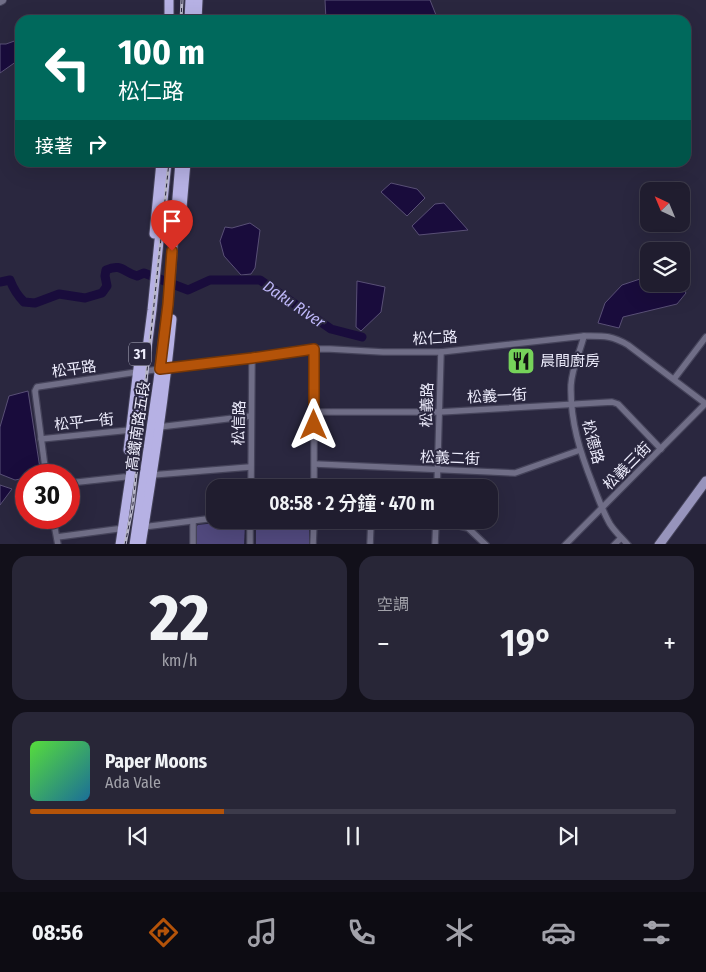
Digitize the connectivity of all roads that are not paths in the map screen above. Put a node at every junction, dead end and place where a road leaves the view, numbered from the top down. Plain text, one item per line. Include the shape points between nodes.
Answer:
1 (170, 0) edge
2 (175, 0) edge
3 (190, 0) edge
4 (198, 0) edge
5 (169, 15) edge
6 (175, 15) edge
7 (189, 15) edge
8 (197, 15) edge
9 (163, 167) edge
10 (164, 167) edge
11 (180, 167) edge
12 (185, 167) edge
13 (584, 336) junction
14 (706, 337) edge
15 (314, 349) junction
16 (441, 352) junction
17 (252, 358) junction
18 (163, 369) junction
19 (141, 372) junction
20 (674, 379) junction
21 (572, 404) junction
22 (706, 404) edge
23 (314, 412) junction
24 (439, 412) junction
25 (252, 416) junction
26 (159, 427) junction
27 (130, 430) junction
28 (41, 439) junction
29 (661, 449) junction
30 (580, 450) junction
31 (44, 464) edge
32 (315, 464) junction
33 (250, 467) junction
34 (438, 470) junction
35 (152, 475) junction
36 (124, 477) junction
37 (251, 479) edge
38 (314, 479) edge
39 (438, 479) edge
40 (706, 481) edge
41 (80, 482) edge
42 (706, 491) edge
43 (602, 508) junction
44 (206, 519) edge
45 (192, 521) junction
46 (144, 527) junction
47 (55, 529) edge
48 (117, 529) junction
49 (250, 529) edge
50 (314, 529) edge
51 (371, 529) edge
52 (435, 529) edge
53 (469, 529) edge
54 (57, 537) junction
55 (621, 538) junction
56 (58, 544) edge
57 (114, 544) edge
58 (120, 544) edge
59 (134, 544) edge
60 (141, 544) edge
61 (193, 544) edge
62 (250, 544) edge
63 (313, 544) edge
64 (370, 544) edge
65 (435, 544) edge
66 (486, 544) edge
67 (565, 544) edge
68 (614, 544) edge
69 (628, 544) edge
70 (659, 544) edge
71 (666, 544) edge

1 - 5 main road
2 - 6 main road
3 - 7 main road
4 - 8 main road
9 - 19 main road, 高鐵南路五段 / 31
10 - 19 main road, 高鐵南路五段 / 31 via 166,182
11 - 18 main road, 高鐵南路五段 / 31
12 - 18 main road, 高鐵南路五段 / 31
13 - 16 street, 松仁路
13 - 20 street, 松仁路 via 619,340
13 - 21 street, 松德路 via 571,383
14 - 20 street
15 - 16 street, 松仁路
15 - 17 street, 松仁路
15 - 23 street
16 - 24 street, 松義路
17 - 18 street, 松仁路
17 - 25 street, 松信路
18 - 19 street, 松仁路
18 - 26 main road, 高鐵南路五段 / 31
18 - 59 main road, 高鐵南路五段 / 31
19 - 27 main road, 高鐵南路五段 / 31
19 - 28 street, 松平路 via 37,387 34,391
19 - 58 main road, 高鐵南路五段 / 31
20 - 22 street, 松仁路
21 - 24 street, 松義一街
21 - 29 street, 松義一街 via 618,404
21 - 30 street, 松德路
22 - 29 street, 松義三街
23 - 24 street, 松義一街
23 - 32 street
24 - 34 street, 松義路
25 - 26 street
25 - 33 street, 松信路
26 - 35 main road, 高鐵南路五段 / 31
27 - 28 street, 松平一街
27 - 36 main road, 高鐵南路五段 / 31
28 - 31 street, 松平路
29 - 43 street, 松義三街
30 - 34 street, 松義二街 via 516,472
30 - 43 street, 松德路
32 - 34 street, 松義二街
32 - 38 street
33 - 35 street
33 - 37 street, 松信路
34 - 39 street, 松義路
35 - 46 main road, 高鐵南路五段 / 31
36 - 41 street
36 - 48 main road, 高鐵南路五段 / 31
40 - 70 main road
42 - 71 main road
43 - 55 street, 松德路
43 - 67 street, 松義三街
44 - 45 street
45 - 46 street
45 - 61 street
46 - 60 main road, 高鐵南路五段 / 31
47 - 54 street
48 - 54 street
48 - 57 main road, 高鐵南路五段 / 31
49 - 62 street
50 - 63 street
51 - 64 street
52 - 65 street
53 - 66 street
54 - 56 street
55 - 68 street
55 - 69 street, 松德路

